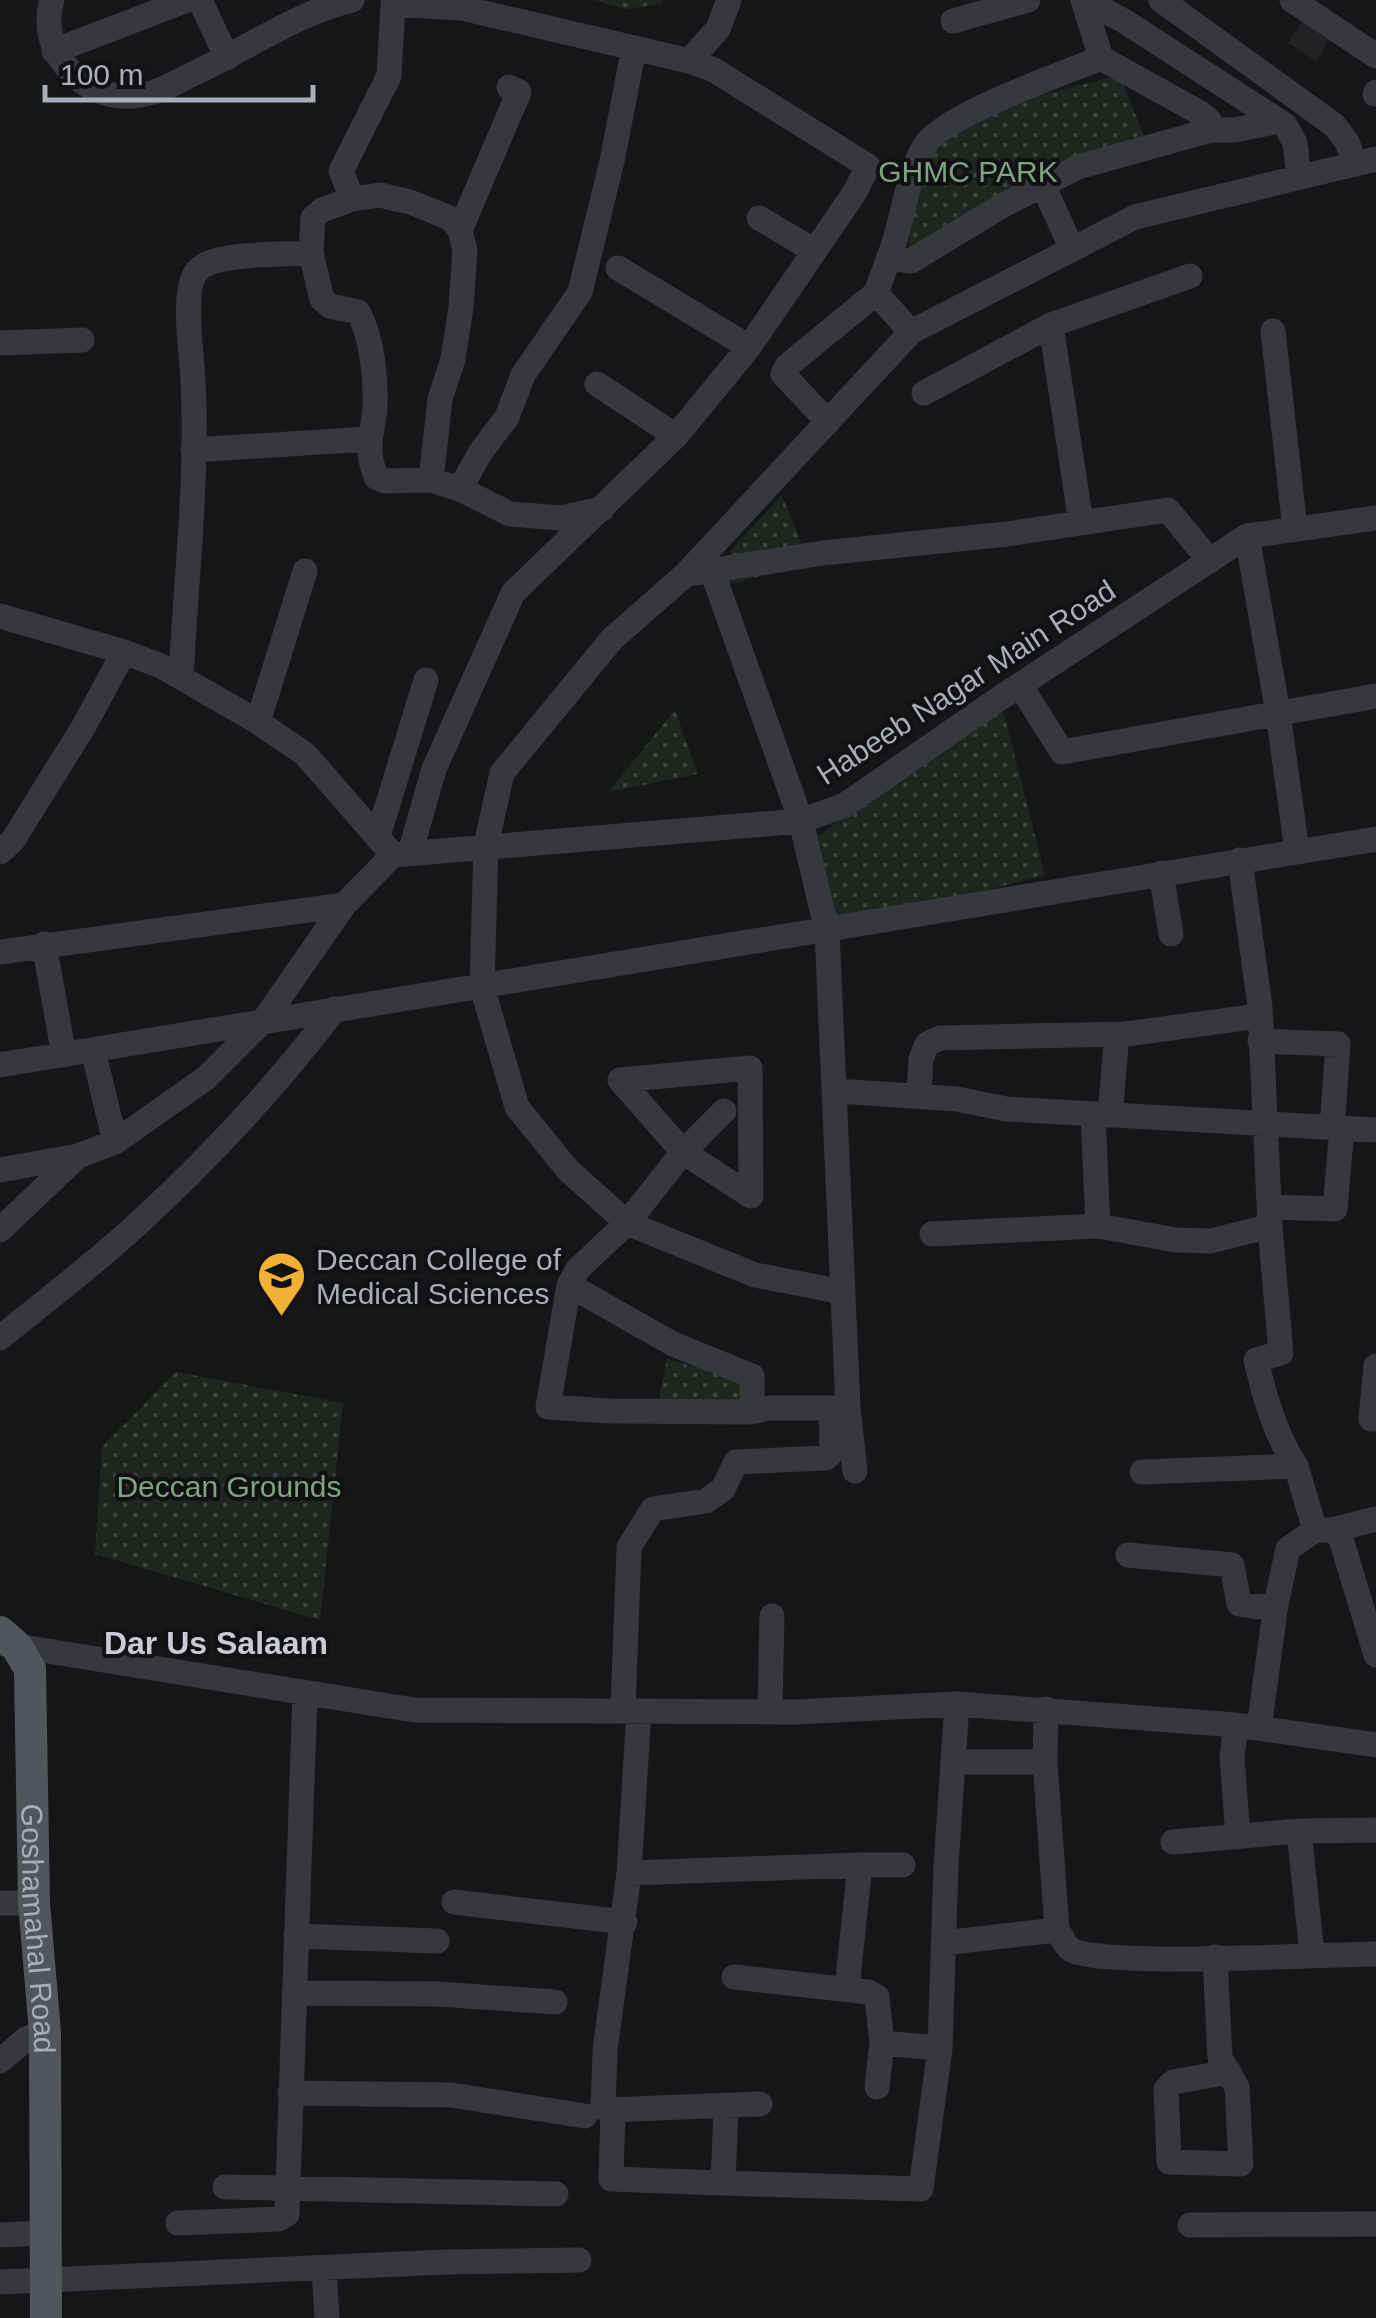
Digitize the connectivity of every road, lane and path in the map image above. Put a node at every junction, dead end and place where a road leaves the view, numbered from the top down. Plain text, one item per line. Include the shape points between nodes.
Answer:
1 (52, 0) edge
2 (186, 0) edge
3 (200, 0) edge
4 (352, 0) edge
5 (362, 0) edge
6 (729, 0) edge
7 (1028, 0) edge
8 (1083, 0) edge
9 (1161, 0) edge
10 (1292, 0) edge
11 (392, 4) junction
12 (462, 4) edge
13 (953, 21) dead end
14 (634, 48) junction
15 (54, 51) junction
16 (1376, 56) edge
17 (227, 58) junction
18 (1101, 58) junction
19 (689, 60) junction
20 (509, 87) dead end
21 (1279, 121) junction
22 (1210, 130) junction
23 (1366, 161) edge
24 (1299, 177) junction
25 (1042, 185) junction
26 (352, 198) junction
27 (759, 218) dead end
28 (460, 230) junction
29 (1072, 249) junction
30 (814, 250) junction
31 (892, 250) junction
32 (311, 253) junction
33 (618, 268) dead end
34 (1190, 276) dead end
35 (876, 293) junction
36 (1051, 325) junction
37 (1273, 331) dead end
38 (911, 332) junction
39 (82, 340) dead end
40 (0, 342) edge
41 (750, 347) junction
42 (597, 384) dead end
43 (924, 393) dead end
44 (828, 422) junction
45 (676, 436) junction
46 (368, 439) junction
47 (193, 450) junction
48 (431, 480) junction
49 (460, 490) junction
50 (602, 509) junction
51 (1376, 518) edge
52 (1081, 523) junction
53 (1296, 530) junction
54 (1247, 536) junction
55 (1210, 561) junction
56 (305, 570) dead end
57 (712, 571) junction
58 (685, 575) junction
59 (0, 616) edge
60 (124, 652) junction
61 (180, 677) junction
62 (426, 680) dead end
63 (1020, 685) junction
64 (1376, 696) edge
65 (1278, 713) junction
66 (258, 722) junction
67 (801, 820) junction
68 (1376, 840) edge
69 (486, 846) junction
70 (394, 848) junction
71 (1296, 851) junction
72 (0, 852) edge
73 (1240, 860) junction
74 (1161, 873) junction
75 (344, 905) junction
76 (827, 931) junction
77 (1170, 934) dead end
78 (44, 944) junction
79 (0, 952) edge
80 (482, 987) junction
81 (335, 1008) junction
82 (264, 1020) junction
83 (1260, 1028) junction
84 (1117, 1034) junction
85 (93, 1050) junction
86 (64, 1054) junction
87 (0, 1065) edge
88 (836, 1090) junction
89 (919, 1095) junction
90 (724, 1111) dead end
91 (1102, 1115) junction
92 (1266, 1124) junction
93 (1337, 1128) junction
94 (1376, 1130) edge
95 (115, 1142) junction
96 (683, 1152) junction
97 (78, 1156) junction
98 (0, 1170) edge
99 (1270, 1217) junction
100 (626, 1224) junction
101 (1098, 1226) junction
102 (0, 1230) edge
103 (932, 1234) dead end
104 (569, 1285) junction
105 (843, 1292) junction
106 (0, 1338) edge
107 (1376, 1366) edge
108 (840, 1409) junction
109 (752, 1412) junction
110 (1376, 1419) edge
111 (1296, 1466) junction
112 (855, 1472) dead end
113 (1142, 1472) dead end
114 (1376, 1518) edge
115 (1324, 1530) junction
116 (1128, 1554) dead end
117 (1276, 1604) junction
118 (772, 1616) dead end
119 (5, 1641) edge
120 (1376, 1655) edge
121 (305, 1694) junction
122 (957, 1704) junction
123 (1046, 1709) junction
124 (631, 1711) junction
125 (770, 1712) junction
126 (1248, 1726) junction
127 (1376, 1745) edge
128 (952, 1762) junction
129 (1045, 1762) junction
130 (1376, 1830) edge
131 (1300, 1832) junction
132 (1238, 1836) junction
133 (1173, 1842) dead end
134 (860, 1865) junction
135 (903, 1865) dead end
136 (629, 1873) junction
137 (454, 1902) dead end
138 (0, 1903) edge
139 (34, 1904) junction
140 (624, 1922) junction
141 (1057, 1930) junction
142 (296, 1936) junction
143 (438, 1940) dead end
144 (944, 1943) junction
145 (1312, 1954) junction
146 (1376, 1954) edge
147 (1215, 1957) junction
148 (734, 1977) dead end
149 (847, 1988) junction
150 (294, 1992) junction
151 (555, 2002) dead end
152 (45, 2032) junction
153 (882, 2043) junction
154 (940, 2048) junction
155 (0, 2061) edge
156 (1229, 2072) dead end
157 (876, 2087) dead end
158 (290, 2092) junction
159 (760, 2104) dead end
160 (726, 2107) junction
161 (612, 2110) junction
162 (585, 2116) dead end
163 (724, 2182) junction
164 (226, 2187) dead end
165 (286, 2189) junction
166 (556, 2194) dead end
167 (178, 2223) dead end
168 (1376, 2224) edge
169 (1190, 2225) dead end
170 (44, 2234) junction
171 (0, 2235) edge
172 (579, 2260) dead end
173 (324, 2268) junction
174 (47, 2279) junction
175 (0, 2282) edge
176 (46, 2318) edge
177 (327, 2318) edge

1 - 15 street
2 - 15 street
3 - 17 street
4 - 17 street via 324,7
5 - 11 street
6 - 19 street via 718,29
7 - 13 street
8 - 18 street
8 - 21 street
9 - 23 street via 1334,125
10 - 16 street
11 - 12 street
11 - 26 street via 389,76 340,170
12 - 14 street
14 - 19 street
14 - 49 street via 580,292
15 - 17 street via 96,92 140,96
18 - 22 street via 1200,113
18 - 31 street via 936,132 922,149
19 - 30 street via 868,166
20 - 28 street via 519,92
21 - 22 street
21 - 24 street via 1295,143
22 - 25 street via 1078,167
23 - 24 street
24 - 29 street via 1135,216
25 - 29 street
25 - 31 street via 911,262
26 - 28 street via 410,202 450,218
26 - 32 street via 312,218
27 - 30 street
28 - 48 street via 461,307 440,398
29 - 38 street
30 - 41 street
31 - 35 street
32 - 46 street via 322,300 358,312 366,325 375,410
32 - 47 street via 217,260 188,283
33 - 41 street
34 - 36 street
35 - 38 street
35 - 44 street via 786,366 784,374
36 - 43 street
36 - 52 street
37 - 53 street
38 - 44 street
39 - 40 street
41 - 45 street
42 - 45 street
44 - 58 street
45 - 50 street
46 - 47 street
46 - 48 street via 376,477
47 - 61 street
48 - 49 street
49 - 50 street via 510,514 561,518
50 - 70 street via 513,593
51 - 53 street, Habeeb Nagar Main Road
52 - 55 street via 1168,510
52 - 57 street
53 - 54 street, Habeeb Nagar Main Road
54 - 55 street, Habeeb Nagar Main Road
54 - 65 street
55 - 63 street, Habeeb Nagar Main Road
56 - 66 street
57 - 58 street
57 - 67 street
58 - 69 street via 612,638 502,773
59 - 60 street
60 - 61 street
60 - 72 street
61 - 66 street
62 - 70 street
63 - 65 street via 1062,752
63 - 67 street, Habeeb Nagar Main Road via 845,805
64 - 65 street
65 - 71 street
66 - 70 street via 305,754
67 - 69 street, Habeeb Nagar Main Road
67 - 76 street
68 - 71 street
69 - 70 street, Habeeb Nagar Main Road
69 - 80 street
70 - 75 street
71 - 73 street
73 - 74 street
73 - 83 street
74 - 76 street
74 - 77 street
75 - 78 street
75 - 82 street
76 - 80 street
76 - 88 street
78 - 79 street
78 - 86 street
80 - 81 street
80 - 100 street via 517,1107 568,1170
81 - 82 street
81 - 106 street via 198,1168
82 - 85 street
82 - 95 street via 206,1078
83 - 84 street
83 - 92 street
83 - 93 street via 1338,1044
84 - 89 street via 940,1038 927,1044
84 - 91 street
85 - 86 street
85 - 95 street
86 - 87 street
88 - 89 street
88 - 105 street
89 - 91 street
90 - 96 street
91 - 92 street
91 - 101 street
92 - 93 street
92 - 99 street
93 - 94 street
93 - 99 street via 1335,1209
95 - 97 street
96 - 96 street via 751,1196 750,1068 620,1080
96 - 100 street
97 - 98 street
97 - 102 street
99 - 101 street via 1211,1241
99 - 111 street via 1280,1353 1256,1360 1266,1403
100 - 104 street
100 - 105 street via 755,1275
101 - 103 street
104 - 109 street via 672,1344 752,1376
104 - 109 street via 548,1406
105 - 108 street
107 - 110 street
108 - 109 street
108 - 112 street
108 - 124 street via 826,1458 736,1462 724,1489 706,1502 654,1509 628,1547
111 - 113 street
111 - 115 street
114 - 115 street
115 - 117 street via 1288,1549
115 - 120 street via 1341,1539
116 - 117 street via 1232,1565 1239,1604
117 - 126 street
118 - 125 street
119 - 121 street
119 - 139 main road, Goshamahal Road via 30,1669
121 - 124 street via 414,1710
121 - 142 street
122 - 123 street
122 - 125 street
122 - 128 street
123 - 126 street
123 - 129 street
124 - 125 street
124 - 136 street
126 - 127 street
126 - 132 street via 1232,1757
128 - 129 street
128 - 144 street
129 - 141 street
130 - 131 street
131 - 132 street
131 - 145 street
132 - 133 street
134 - 135 street
134 - 136 street
134 - 149 street
136 - 140 street
137 - 140 street
138 - 139 street
139 - 152 main road, Goshamahal Road
140 - 161 street via 605,2050 603,2106
141 - 144 street
141 - 147 street via 1069,1949 1090,1955
142 - 143 street
142 - 150 street
144 - 154 street
145 - 146 street
145 - 147 street
147 - 156 street via 1220,2058
148 - 149 street
149 - 153 street via 877,1996
150 - 151 street
150 - 158 street
152 - 155 street via 26,2038
152 - 170 main road, Goshamahal Road
153 - 154 street
153 - 157 street
154 - 163 street via 921,2189
158 - 162 street via 451,2096
158 - 165 street
159 - 160 street
160 - 161 street
160 - 163 street
161 - 163 street via 611,2179
164 - 165 street
165 - 166 street
165 - 167 street via 284,2218
168 - 169 street
170 - 171 street
170 - 174 main road, Goshamahal Road
172 - 173 street
173 - 174 street
173 - 177 street
174 - 175 street
174 - 176 main road, Goshamahal Road

